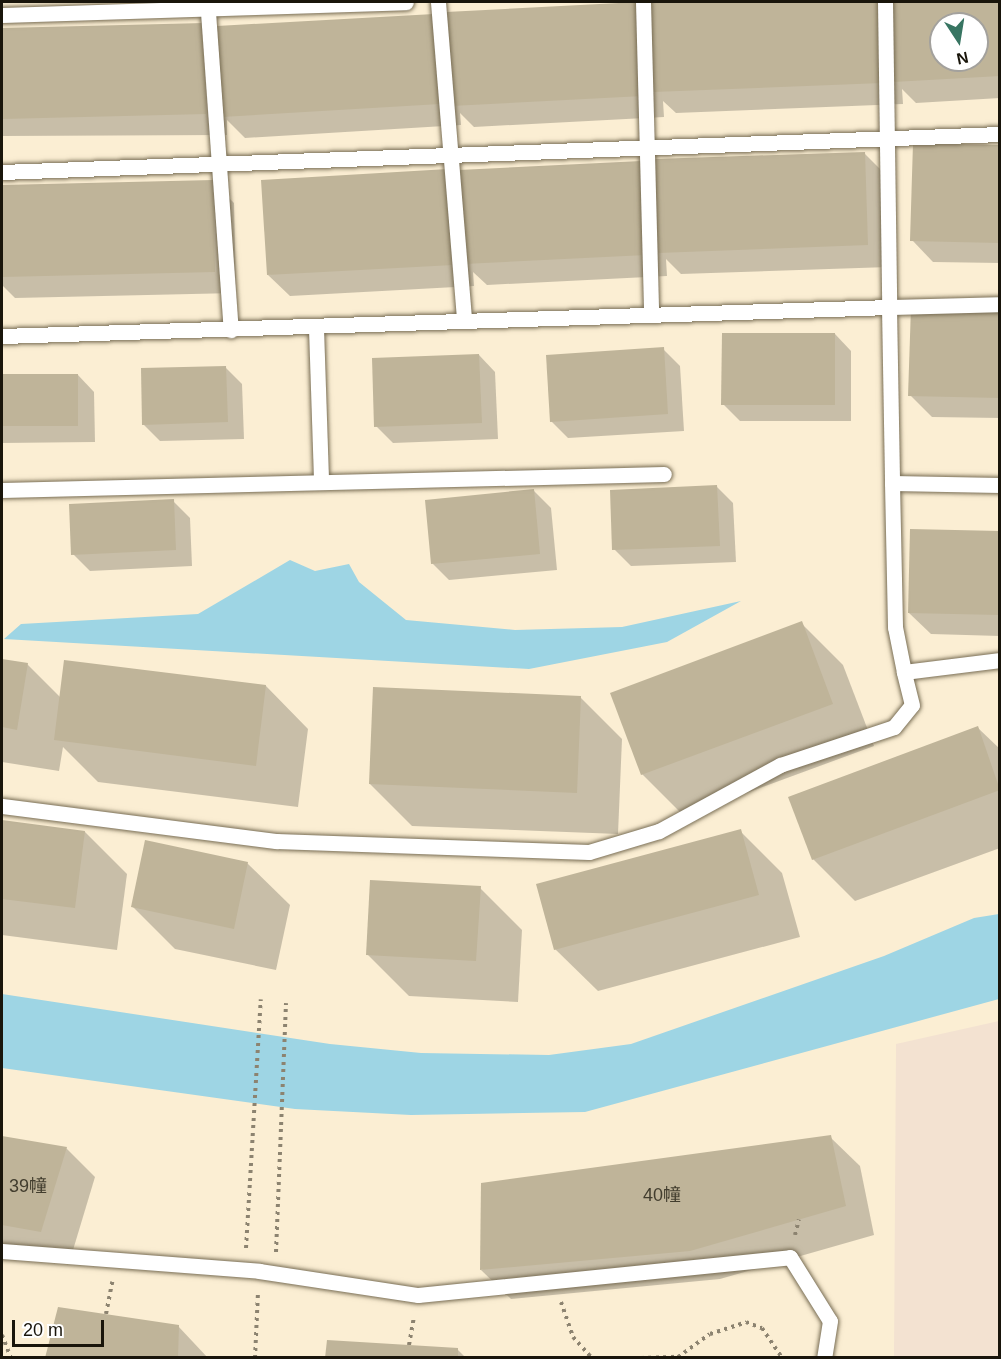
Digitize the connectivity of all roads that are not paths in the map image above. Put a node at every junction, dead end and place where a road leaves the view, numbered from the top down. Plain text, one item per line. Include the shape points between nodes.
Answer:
1 (406, 2) edge
2 (438, 2) edge
3 (643, 2) edge
4 (885, 2) edge
5 (208, 12) junction
6 (2, 15) edge
7 (999, 134) edge
8 (886, 137) junction
9 (647, 147) junction
10 (453, 154) junction
11 (219, 164) junction
12 (2, 172) edge
13 (999, 304) edge
14 (889, 307) junction
15 (651, 313) junction
16 (464, 321) junction
17 (316, 328) junction
18 (231, 330) junction
19 (2, 336) edge
20 (664, 474) dead end
21 (321, 482) junction
22 (892, 483) junction
23 (999, 485) edge
24 (2, 490) edge
25 (999, 660) edge
26 (904, 672) junction
27 (2, 806) edge
28 (2, 1251) edge
29 (824, 1358) edge

1 - 5 lane
2 - 10 lane
3 - 9 lane
4 - 8 lane
5 - 6 lane
5 - 11 lane
7 - 8 lane
8 - 9 lane
8 - 14 lane
9 - 10 lane
9 - 15 lane
10 - 11 lane
10 - 16 lane
11 - 12 lane
11 - 18 lane
13 - 14 lane
14 - 15 lane
14 - 22 lane
15 - 16 lane
16 - 17 lane
17 - 18 lane
17 - 21 lane
18 - 19 lane
20 - 21 lane
21 - 24 lane
22 - 23 lane
22 - 26 lane via 896,627
25 - 26 lane
26 - 27 lane via 912,705 894,727 780,765 658,831 589,852 276,841
28 - 29 lane via 252,1271 418,1295 790,1257 830,1321

